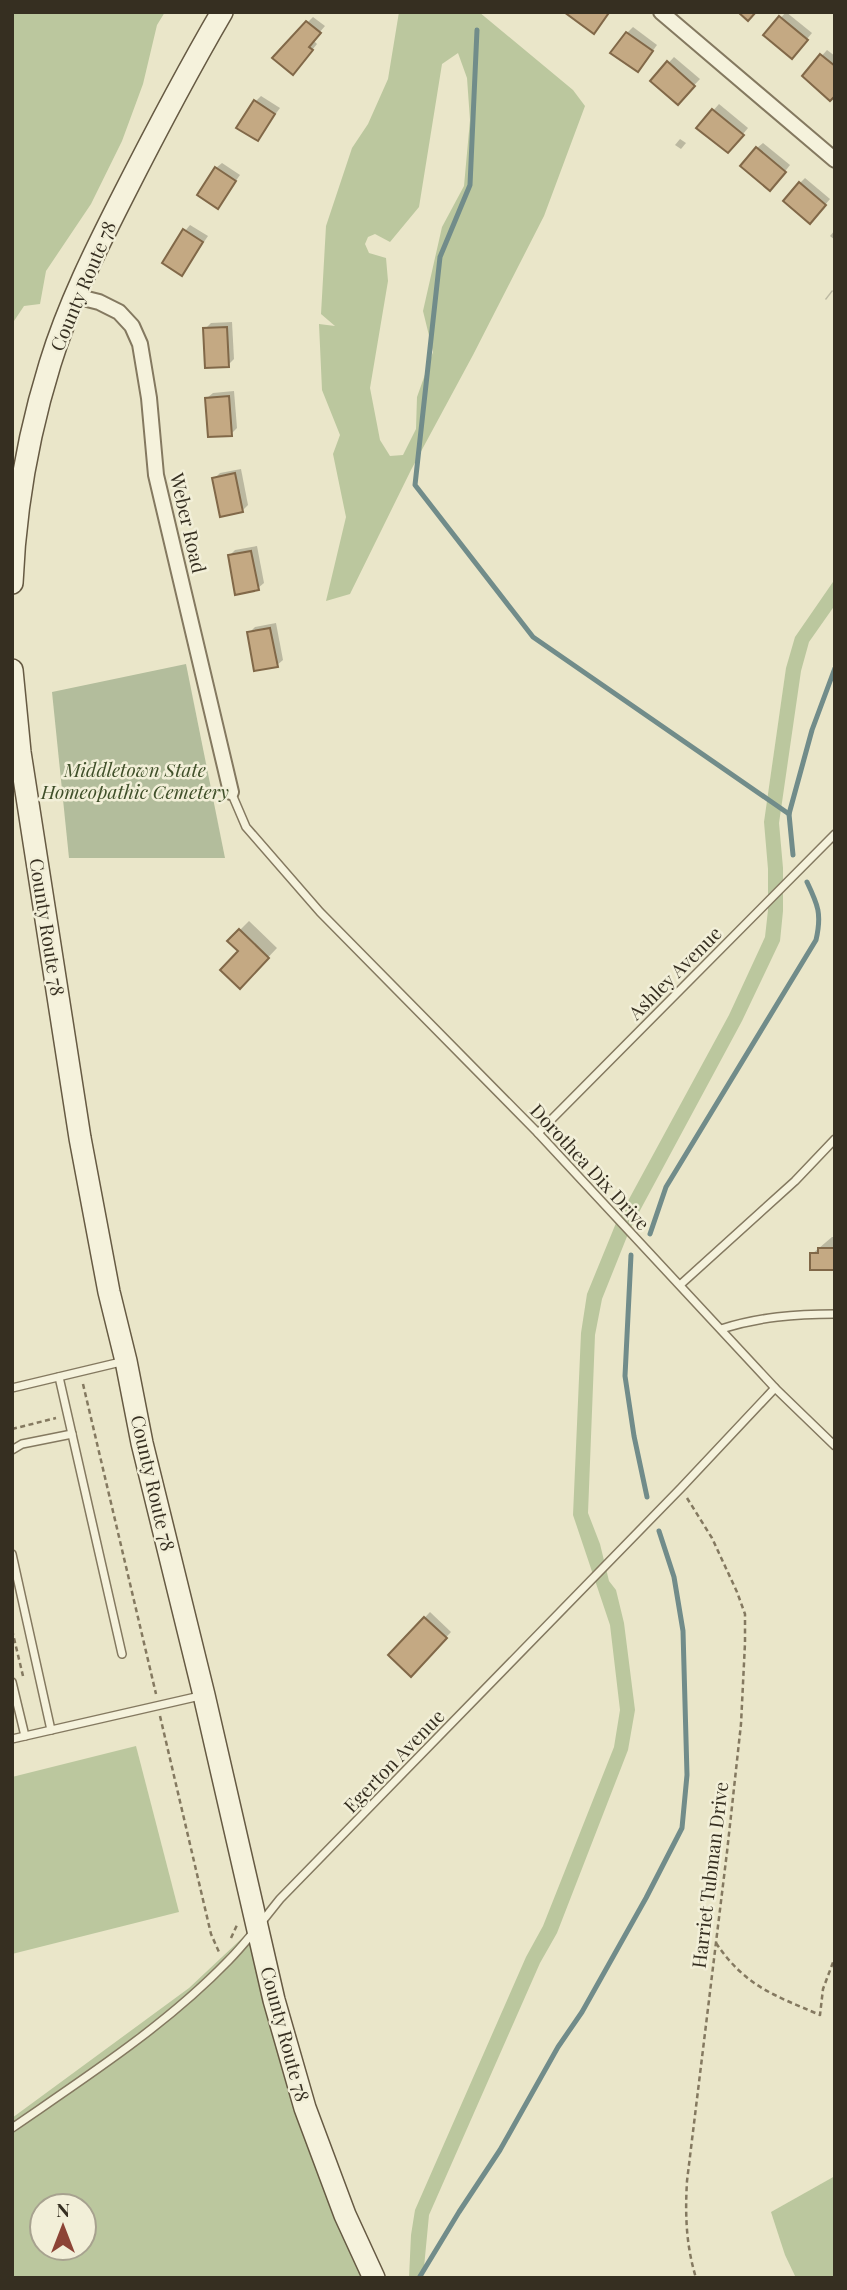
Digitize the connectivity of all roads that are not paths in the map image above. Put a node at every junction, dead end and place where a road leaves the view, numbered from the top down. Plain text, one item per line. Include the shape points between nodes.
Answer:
1 (222, 12) edge
2 (660, 12) edge
3 (835, 160) edge
4 (75, 296) junction
5 (12, 583) edge
6 (12, 670) edge
7 (231, 792) joint
8 (835, 834) edge
9 (538, 1133) junction
10 (835, 1139) edge
11 (680, 1284) junction
12 (835, 1314) edge
13 (721, 1329) junction
14 (126, 1361) junction
15 (59, 1377) junction
16 (12, 1388) edge
17 (775, 1388) junction
18 (72, 1434) junction
19 (835, 1446) edge
20 (12, 1450) edge
21 (12, 1554) edge
22 (122, 1654) dead end
23 (12, 1682) edge
24 (204, 1695) junction
25 (51, 1730) junction
26 (25, 1736) junction
27 (12, 1739) edge
28 (255, 1917) junction
29 (12, 2128) edge
30 (374, 2278) edge

1 - 4 street, County Route 78 via 175,94
2 - 3 street
4 - 5 street, County Route 78 via 50,364 28,448 13,543
4 - 7 street, Weber Road via 119,312 140,344 156,475
6 - 14 street, County Route 78 via 20,752 78,1124
7 - 9 lane, Dorothea Dix Drive via 247,827 320,912
8 - 9 lane, Ashley Avenue
9 - 11 lane, Dorothea Dix Drive
10 - 11 lane
11 - 13 lane, Dorothea Dix Drive
12 - 13 lane via 783,1315
13 - 17 lane, Dorothea Dix Drive
14 - 15 lane
14 - 24 street, County Route 78
15 - 16 lane
15 - 18 lane
17 - 19 lane, Dorothea Dix Drive
17 - 28 lane, Egerton Avenue via 280,1899
18 - 20 lane
18 - 22 lane
21 - 25 lane
23 - 26 lane
24 - 25 lane
24 - 28 street, County Route 78
25 - 26 lane
26 - 27 lane
28 - 29 lane, Egerton Avenue via 229,1961 175,2010
28 - 30 street, County Route 78 via 305,2108

